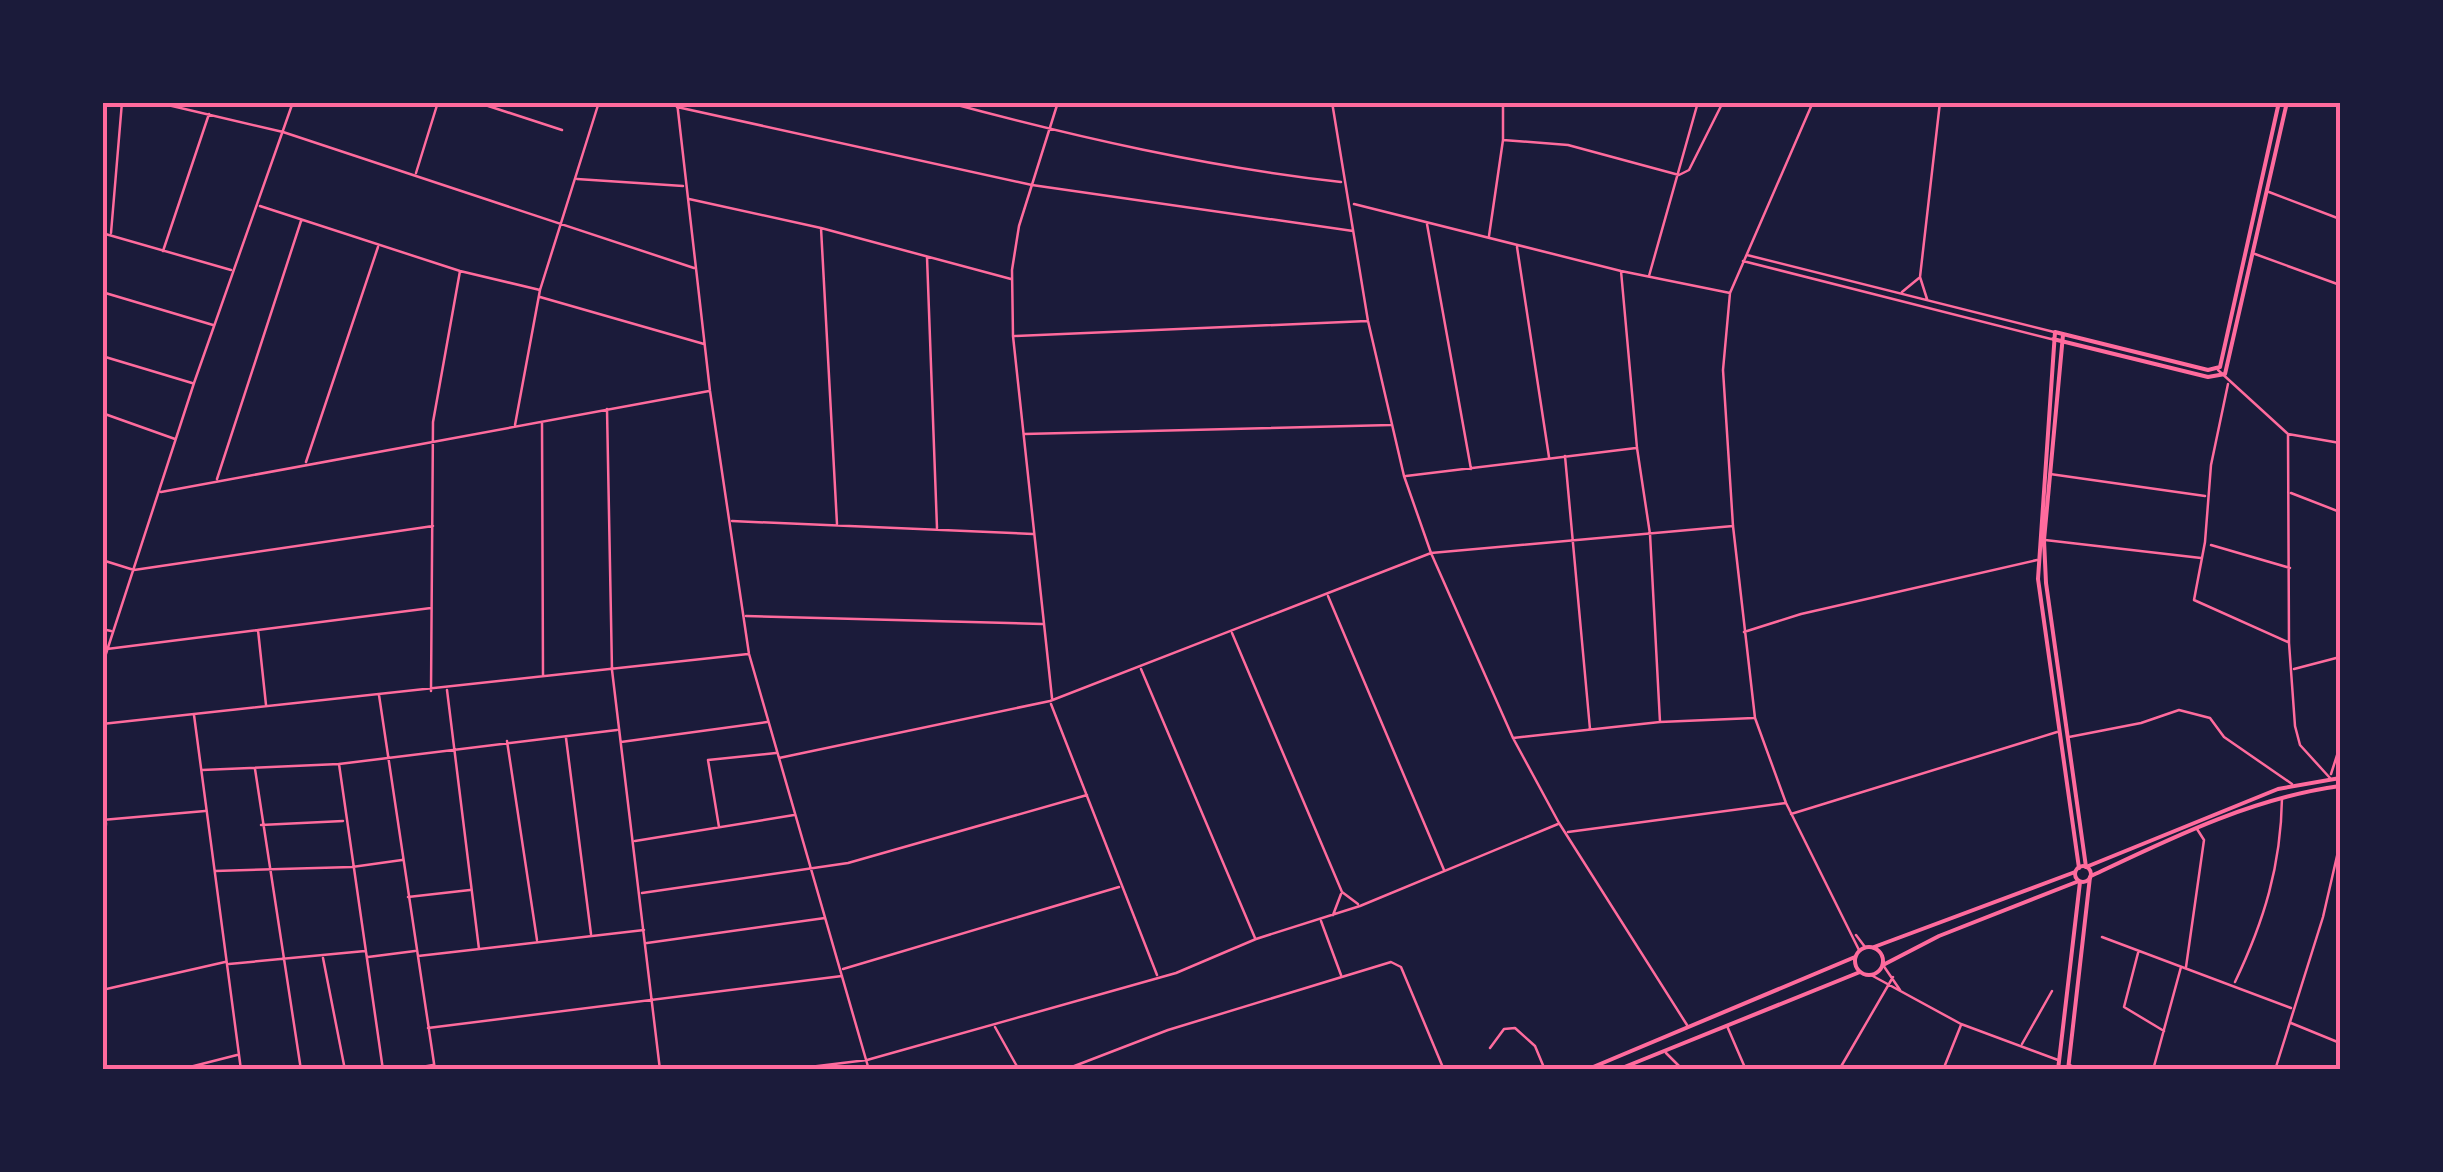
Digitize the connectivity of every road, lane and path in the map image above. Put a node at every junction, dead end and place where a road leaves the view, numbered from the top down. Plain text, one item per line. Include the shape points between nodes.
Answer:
1 (122, 102) edge
2 (154, 102) edge
3 (293, 102) edge
4 (438, 102) edge
5 (476, 102) edge
6 (599, 102) edge
7 (946, 102) edge
8 (1058, 102) edge
9 (1332, 102) edge
10 (1503, 102) edge
11 (1698, 102) edge
12 (1723, 102) edge
13 (1812, 102) edge
14 (1940, 102) edge
15 (2279, 102) edge
16 (2287, 102) edge
17 (677, 105) edge
18 (209, 114) junction
19 (562, 130) dead end
20 (1049, 130) junction
21 (282, 132) junction
22 (1503, 140) junction
23 (1679, 175) junction
24 (416, 176) junction
25 (574, 179) junction
26 (1342, 182) junction
27 (1032, 185) junction
28 (685, 186) junction
29 (2267, 192) junction
30 (686, 198) junction
31 (1352, 204) junction
32 (258, 206) junction
33 (2260, 210) junction
34 (302, 219) junction
35 (2340, 219) edge
36 (558, 223) junction
37 (1427, 224) junction
38 (821, 228) junction
39 (1354, 231) junction
40 (102, 232) edge
41 (111, 235) junction
42 (1489, 237) junction
43 (379, 244) junction
44 (1516, 245) junction
45 (164, 251) junction
46 (1745, 254) junction
47 (2255, 254) junction
48 (928, 256) junction
49 (1742, 261) junction
50 (696, 268) junction
51 (460, 270) junction
52 (232, 271) junction
53 (1622, 271) junction
54 (1649, 277) junction
55 (1920, 277) junction
56 (1012, 280) junction
57 (2340, 285) edge
58 (540, 290) junction
59 (102, 292) edge
60 (1730, 292) junction
61 (1900, 294) junction
62 (540, 297) junction
63 (1928, 300) junction
64 (1368, 322) junction
65 (214, 325) junction
66 (2055, 332) junction
67 (2063, 334) junction
68 (1014, 336) junction
69 (2054, 339) junction
70 (2062, 341) junction
71 (706, 345) junction
72 (102, 356) edge
73 (2218, 369) junction
74 (2223, 376) junction
75 (194, 383) junction
76 (2228, 384) junction
77 (710, 391) junction
78 (607, 409) junction
79 (103, 414) edge
80 (542, 421) junction
81 (1392, 425) junction
82 (515, 426) junction
83 (1024, 434) junction
84 (2288, 434) junction
85 (177, 440) junction
86 (436, 441) junction
87 (2340, 443) edge
88 (1637, 448) junction
89 (1565, 456) junction
90 (1550, 458) junction
91 (306, 464) junction
92 (1470, 468) junction
93 (2050, 474) junction
94 (1404, 476) junction
95 (216, 481) junction
96 (160, 492) junction
97 (2288, 492) junction
98 (2207, 496) junction
99 (2340, 512) edge
100 (732, 521) junction
101 (434, 526) junction
102 (838, 526) junction
103 (1733, 526) junction
104 (937, 530) junction
105 (1034, 534) junction
106 (1650, 534) junction
107 (1576, 540) junction
108 (2044, 540) junction
109 (2211, 545) dead end
110 (1431, 553) junction
111 (2202, 558) junction
112 (102, 560) edge
113 (2038, 560) junction
114 (2292, 568) junction
115 (134, 570) junction
116 (1327, 594) junction
117 (432, 608) junction
118 (745, 616) junction
119 (1044, 624) junction
120 (102, 629) edge
121 (258, 630) junction
122 (112, 631) junction
123 (1231, 631) junction
124 (1744, 632) junction
125 (2290, 643) junction
126 (108, 649) junction
127 (750, 654) junction
128 (2340, 657) edge
129 (102, 666) edge
130 (1140, 667) junction
131 (2293, 669) junction
132 (612, 670) junction
133 (544, 677) junction
134 (447, 688) junction
135 (431, 690) junction
136 (379, 694) junction
137 (1051, 701) junction
138 (266, 707) junction
139 (194, 714) junction
140 (1755, 718) junction
141 (768, 722) junction
142 (1660, 722) junction
143 (102, 724) edge
144 (1590, 728) junction
145 (619, 730) junction
146 (2057, 732) junction
147 (566, 735) junction
148 (1512, 738) junction
149 (2066, 738) junction
150 (507, 741) junction
151 (620, 742) junction
152 (2340, 746) edge
153 (453, 749) junction
154 (778, 756) junction
155 (388, 758) junction
156 (339, 764) junction
157 (255, 768) junction
158 (202, 770) junction
159 (2331, 777) junction
160 (2340, 778) edge
161 (2293, 785) junction
162 (2340, 786) edge
163 (1088, 795) junction
164 (2282, 797) junction
165 (1786, 802) junction
166 (206, 811) junction
167 (1791, 814) junction
168 (796, 815) junction
169 (104, 820) edge
170 (344, 821) junction
171 (1559, 824) junction
172 (261, 825) junction
173 (719, 827) junction
174 (2196, 828) junction
175 (1566, 832) junction
176 (633, 841) junction
177 (2340, 843) edge
178 (403, 860) junction
179 (352, 867) junction
180 (269, 869) junction
181 (813, 869) junction
182 (2081, 869) junction
183 (215, 871) junction
184 (1444, 872) junction
185 (2091, 877) junction
186 (2079, 882) junction
187 (102, 886) edge
188 (1120, 887) junction
189 (471, 890) junction
190 (1342, 892) junction
191 (640, 893) junction
192 (408, 897) junction
193 (1360, 906) junction
194 (1332, 916) junction
195 (827, 918) junction
196 (1321, 920) junction
197 (645, 930) junction
198 (592, 935) junction
199 (2102, 937) dead end
200 (1256, 940) junction
201 (537, 942) junction
202 (647, 944) junction
203 (1874, 947) junction
204 (1862, 948) junction
205 (479, 949) junction
206 (2139, 950) junction
207 (367, 954) junction
208 (416, 954) junction
209 (322, 956) junction
210 (286, 958) junction
211 (1855, 958) junction
212 (227, 963) junction
213 (1882, 964) junction
214 (2184, 966) junction
215 (841, 970) junction
216 (1860, 972) junction
217 (1871, 974) junction
218 (843, 976) junction
219 (1158, 976) junction
220 (1342, 977) junction
221 (1892, 977) junction
222 (1886, 984) junction
223 (2233, 984) junction
224 (102, 990) edge
225 (2052, 990) dead end
226 (1901, 992) junction
227 (653, 1001) junction
228 (2291, 1008) junction
229 (2290, 1022) junction
230 (1961, 1024) junction
231 (994, 1025) junction
232 (1686, 1025) junction
233 (1726, 1025) junction
234 (428, 1028) junction
235 (2165, 1032) junction
236 (2340, 1043) edge
237 (2021, 1045) junction
238 (1490, 1048) dead end
239 (1664, 1050) junction
240 (238, 1055) junction
241 (867, 1060) junction
242 (2060, 1060) junction
243 (435, 1067) edge
244 (2068, 1067) edge
245 (178, 1070) edge
246 (241, 1070) edge
247 (301, 1070) edge
248 (345, 1070) edge
249 (383, 1070) edge
250 (405, 1070) edge
251 (660, 1070) edge
252 (785, 1070) edge
253 (870, 1070) edge
254 (1019, 1070) edge
255 (1064, 1070) edge
256 (1444, 1070) edge
257 (1545, 1070) edge
258 (1586, 1070) edge
259 (1617, 1070) edge
260 (1683, 1070) edge
261 (1746, 1070) edge
262 (1839, 1070) edge
263 (1944, 1070) edge
264 (2058, 1070) edge
265 (2080, 1070) edge
266 (2153, 1070) edge
267 (2275, 1070) edge

1 - 41 street
2 - 18 street
3 - 21 street
4 - 24 street
5 - 19 street
6 - 25 street
7 - 20 street
8 - 20 street
9 - 26 street
10 - 22 street
11 - 23 street
12 - 23 street via 1689,170
13 - 46 street
14 - 55 street
15 - 33 street
16 - 29 street
17 - 27 street
17 - 28 street
18 - 21 street
18 - 45 street
20 - 26 street
20 - 27 street
21 - 24 street
21 - 32 street
22 - 23 street via 1568,145
22 - 42 street
23 - 54 street
24 - 36 street
25 - 28 street
25 - 36 street
26 - 31 street
27 - 39 street
27 - 56 street
28 - 30 street
29 - 33 street
29 - 35 street
30 - 38 street
30 - 50 street
31 - 37 street
31 - 39 street
32 - 34 street
32 - 52 street
33 - 47 street
33 - 73 street
34 - 43 street
34 - 95 street
36 - 50 street
36 - 58 street
37 - 42 street
37 - 92 street
38 - 48 street
38 - 102 street
39 - 64 street
40 - 41 street
41 - 45 street
42 - 44 street
43 - 51 street
43 - 91 street
44 - 53 street
44 - 90 street
45 - 52 street
46 - 49 street
46 - 61 street
47 - 57 street
47 - 74 street
48 - 56 street
48 - 104 street
49 - 60 street
49 - 69 street
50 - 71 street
51 - 58 street
51 - 86 street via 438,388
52 - 65 street
53 - 54 street
53 - 88 street
54 - 60 street
55 - 61 street
55 - 63 street
56 - 68 street
58 - 62 street
59 - 65 street
60 - 103 street via 1723,370
61 - 63 street
62 - 71 street
62 - 82 street
63 - 66 street
64 - 68 street
64 - 81 street
65 - 75 street
66 - 67 street
66 - 69 street
67 - 70 street
67 - 73 street
68 - 83 street
69 - 70 street
69 - 113 street
70 - 74 street
70 - 93 street
71 - 77 street
72 - 75 street
73 - 74 street
74 - 76 street
75 - 85 street
76 - 84 street
76 - 98 street
77 - 78 street
77 - 100 street
78 - 80 street
78 - 132 street
79 - 85 street
80 - 82 street
80 - 133 street
81 - 83 street
81 - 94 street
82 - 86 street
83 - 105 street
84 - 87 street
84 - 97 street
85 - 96 street
86 - 91 street
86 - 101 street
88 - 89 street
88 - 106 street
89 - 90 street
89 - 107 street
90 - 92 street
91 - 95 street
92 - 94 street
93 - 98 street
93 - 108 street
94 - 110 street
95 - 96 street
96 - 115 street
97 - 99 street
97 - 114 street
98 - 111 street
100 - 102 street
100 - 118 street
101 - 115 street
101 - 117 street
102 - 104 street
103 - 106 street
103 - 124 street
104 - 105 street
105 - 119 street
106 - 107 street
106 - 142 street
107 - 110 street
107 - 144 street
108 - 111 street
108 - 149 street
109 - 114 street
110 - 116 street
110 - 148 street
111 - 125 street via 2196,602
112 - 115 street
113 - 124 street
113 - 146 street
114 - 125 street
115 - 122 street
116 - 123 street
116 - 184 street
117 - 121 street
117 - 135 street
118 - 119 street
118 - 127 street
119 - 137 street
120 - 122 street
121 - 126 street
121 - 138 street
122 - 126 street
123 - 130 street
123 - 190 street
124 - 140 street
125 - 131 street
126 - 129 street
127 - 132 street
127 - 141 street
128 - 131 street
130 - 137 street
130 - 200 street
131 - 159 street via 2300,745
132 - 133 street
132 - 145 street
133 - 134 street
134 - 135 street
134 - 153 street
135 - 136 street
136 - 138 street
136 - 155 street
137 - 154 street
137 - 163 street
138 - 139 street
139 - 143 street
139 - 158 street
140 - 142 street
140 - 165 street
141 - 151 street
141 - 154 street
142 - 144 street
144 - 148 street
145 - 147 street
145 - 151 street
146 - 167 street
146 - 182 street
147 - 150 street
147 - 198 street
148 - 171 street
149 - 161 street via 2179,710 2210,718 2224,737
149 - 182 street
150 - 153 street
150 - 201 street
151 - 176 street
152 - 159 street
153 - 155 street
153 - 189 street
154 - 168 street
154 - 173 street via 708,760
155 - 156 street
155 - 178 street
156 - 157 street
156 - 170 street
157 - 158 street
157 - 172 street
158 - 166 street
159 - 160 street
159 - 161 street
161 - 182 street
162 - 164 street
163 - 181 street
163 - 188 street
164 - 174 street
164 - 223 street via 2281,849 2261,928
165 - 167 street
165 - 175 street
166 - 169 street
166 - 183 street
167 - 204 street
168 - 173 street
168 - 181 street
169 - 187 street
170 - 172 street
170 - 179 street
171 - 175 street
171 - 184 street
172 - 180 street
173 - 176 street
174 - 185 street
174 - 214 street via 2204,840
175 - 232 street
176 - 191 street
177 - 228 street
178 - 179 street
178 - 192 street
179 - 180 street
179 - 207 street
180 - 183 street
180 - 210 street
181 - 191 street
181 - 195 street
182 - 185 street
182 - 186 street
182 - 203 street
183 - 212 street
184 - 193 street
185 - 186 street
185 - 244 street
186 - 213 street
186 - 242 street
188 - 215 street
188 - 219 street
189 - 192 street
189 - 205 street
190 - 193 street
190 - 194 street
191 - 197 street
192 - 208 street
193 - 194 street
194 - 196 street
195 - 202 street
195 - 215 street
196 - 200 street
196 - 220 street
197 - 198 street
197 - 202 street
198 - 201 street
199 - 206 street
200 - 219 street
201 - 205 street
202 - 227 street
203 - 204 street
203 - 213 street
204 - 211 street
205 - 208 street
206 - 214 street
206 - 235 street via 2124,1007
207 - 208 street
207 - 209 street
207 - 249 street
208 - 234 street
209 - 210 street
209 - 248 street
210 - 212 street
210 - 247 street
211 - 216 street
211 - 232 street
212 - 224 street
212 - 240 street
213 - 217 street
213 - 221 street
214 - 223 street
214 - 235 street
215 - 218 street
216 - 217 street
216 - 233 street
217 - 222 street
218 - 227 street
218 - 241 street
219 - 231 street
220 - 255 street
220 - 256 street via 1390,962 1400,967
221 - 222 street
221 - 226 street
222 - 226 street
222 - 262 street
223 - 228 street
225 - 237 street
226 - 230 street
227 - 234 street
227 - 251 street
228 - 229 street
229 - 236 street
229 - 267 street
230 - 237 street
230 - 263 street
231 - 241 street
231 - 254 street
232 - 258 street
233 - 239 street
233 - 261 street
234 - 243 street
235 - 266 street
237 - 242 street
238 - 257 street via 1504,1030 1515,1028 1535,1046
239 - 259 street
239 - 260 street
240 - 245 street
240 - 246 street
241 - 252 street
241 - 253 street
242 - 264 street
243 - 250 street
244 - 265 street

